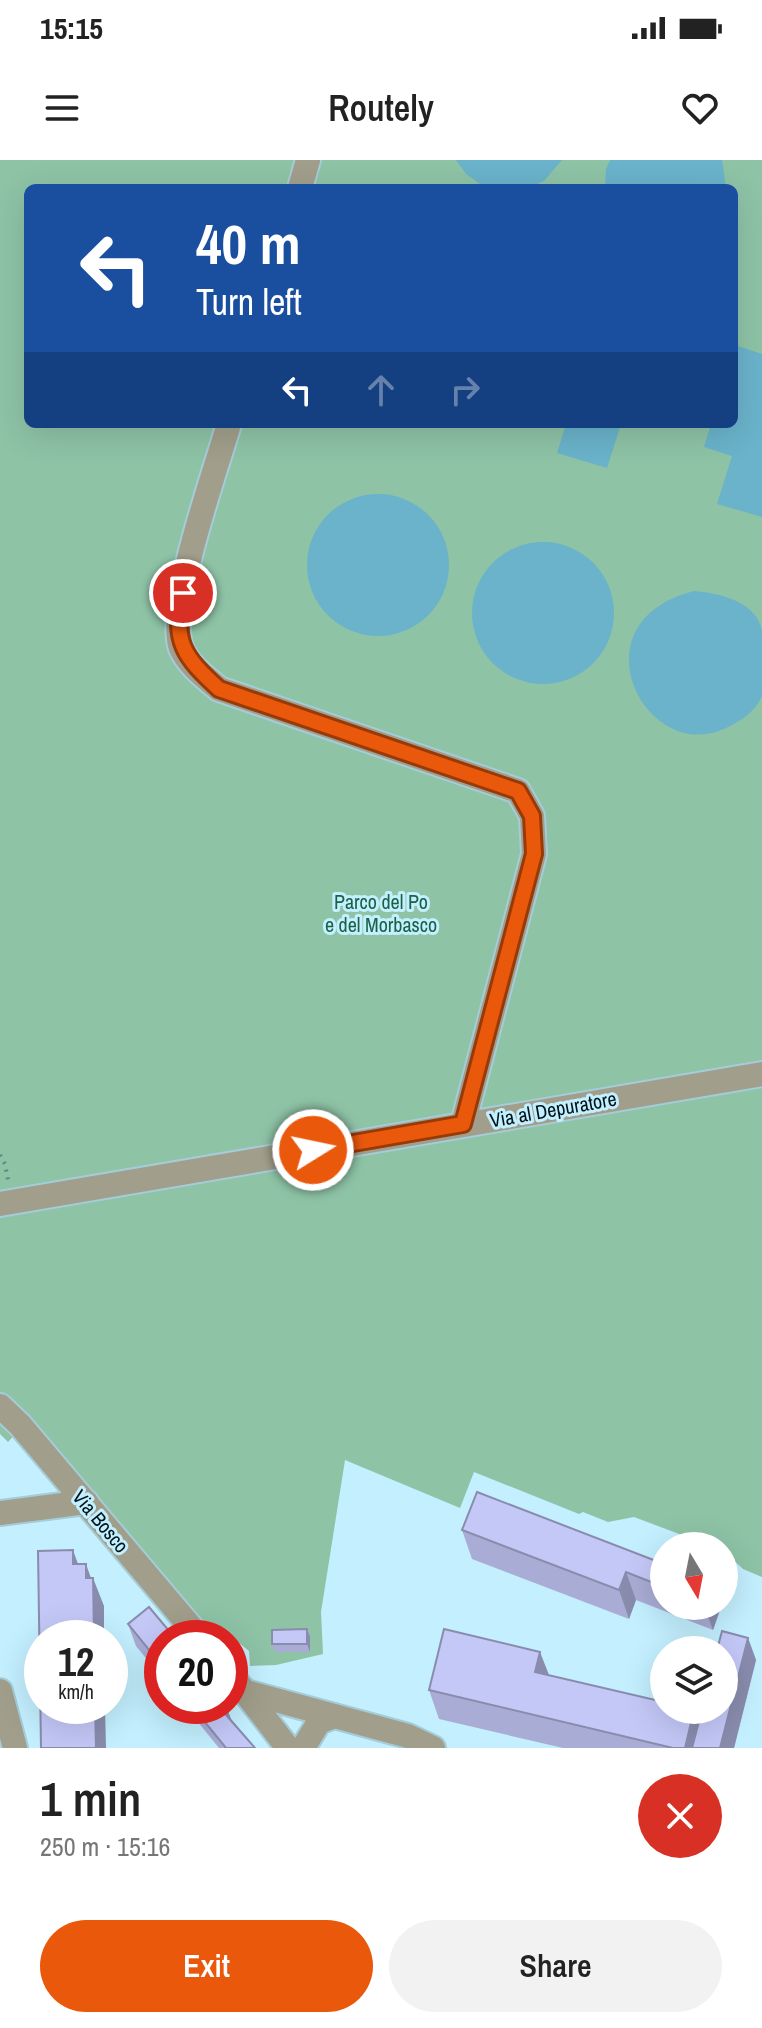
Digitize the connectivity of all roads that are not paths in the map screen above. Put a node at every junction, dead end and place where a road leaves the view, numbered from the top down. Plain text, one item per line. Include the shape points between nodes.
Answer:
1 (308, 160) edge
2 (301, 184) edge
3 (228, 428) edge
4 (762, 1074) edge
5 (463, 1124) junction
6 (4, 1206) edge
7 (0, 1406) edge
8 (86, 1502) junction
9 (0, 1513) edge
10 (185, 1620) edge
11 (0, 1691) edge
12 (248, 1693) edge
13 (248, 1695) edge
14 (334, 1716) junction
15 (15, 1748) edge
16 (288, 1748) edge
17 (303, 1748) edge
18 (433, 1748) edge

1 - 2 street
3 - 5 street via 177,618 181,648 192,665 219,689 518,791 532,816 534,854
4 - 5 street, Via al Depuratore
5 - 6 street, Via al Depuratore
7 - 8 street, Via Bosco
8 - 9 street
8 - 10 street, Via Bosco
11 - 15 street
12 - 14 street
13 - 16 street
14 - 17 street via 319,1722
14 - 18 street

